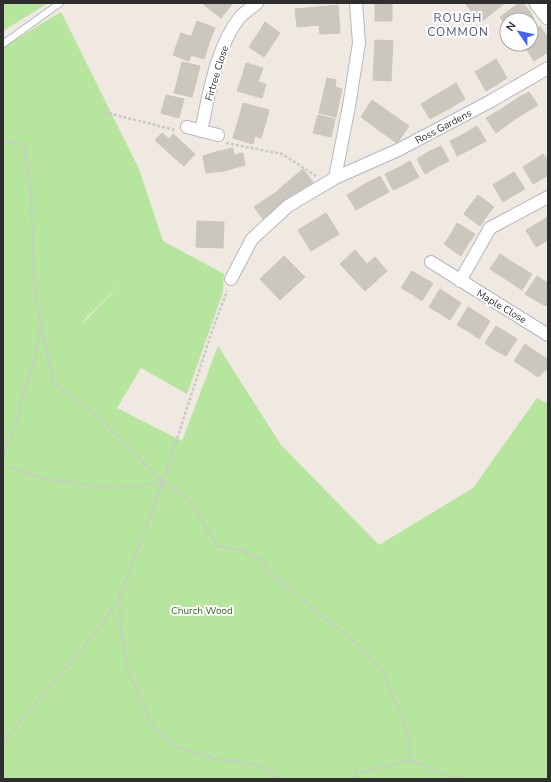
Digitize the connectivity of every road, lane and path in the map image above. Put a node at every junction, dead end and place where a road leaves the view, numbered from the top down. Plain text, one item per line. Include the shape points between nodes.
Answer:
1 (60, 3) edge
2 (257, 3) edge
3 (356, 3) edge
4 (537, 3) edge
5 (548, 16) edge
6 (3, 44) edge
7 (548, 68) edge
8 (104, 112) dead end
9 (186, 127) joint
10 (201, 131) junction
11 (218, 135) joint
12 (3, 142) edge
13 (331, 180) junction
14 (548, 197) edge
15 (431, 262) dead end
16 (231, 279) joint
17 (460, 281) junction
18 (40, 322) junction
19 (546, 334) edge
20 (3, 457) edge
21 (3, 464) edge
22 (163, 482) junction
23 (120, 596) junction
24 (3, 742) edge
25 (411, 760) junction
26 (280, 779) edge
27 (352, 779) edge
28 (462, 779) edge

1 - 6 lane
2 - 10 street, Firtree Close via 241,17 225,43
3 - 13 street via 359,43 349,106
4 - 5 street
7 - 13 street, Ross Gardens via 398,150
8 - 9 path via 178,131
9 - 10 street
10 - 11 street
11 - 13 path via 224,143 282,154
12 - 18 path via 24,144 31,192 35,296
13 - 16 street, Ross Gardens via 288,206 252,239
14 - 17 street via 490,228
15 - 17 street, Maple Close
16 - 22 path
17 - 19 street, Maple Close
18 - 20 path via 34,363
18 - 22 path via 54,383 103,420
21 - 22 path via 39,478 110,488
22 - 23 path
22 - 25 path via 185,496 217,546 240,550 262,560 272,575 361,647 384,673 408,736
23 - 24 path via 101,626
23 - 26 path via 121,634 129,674 154,728 176,747 218,759 262,766
25 - 27 path via 358,773
25 - 28 path

